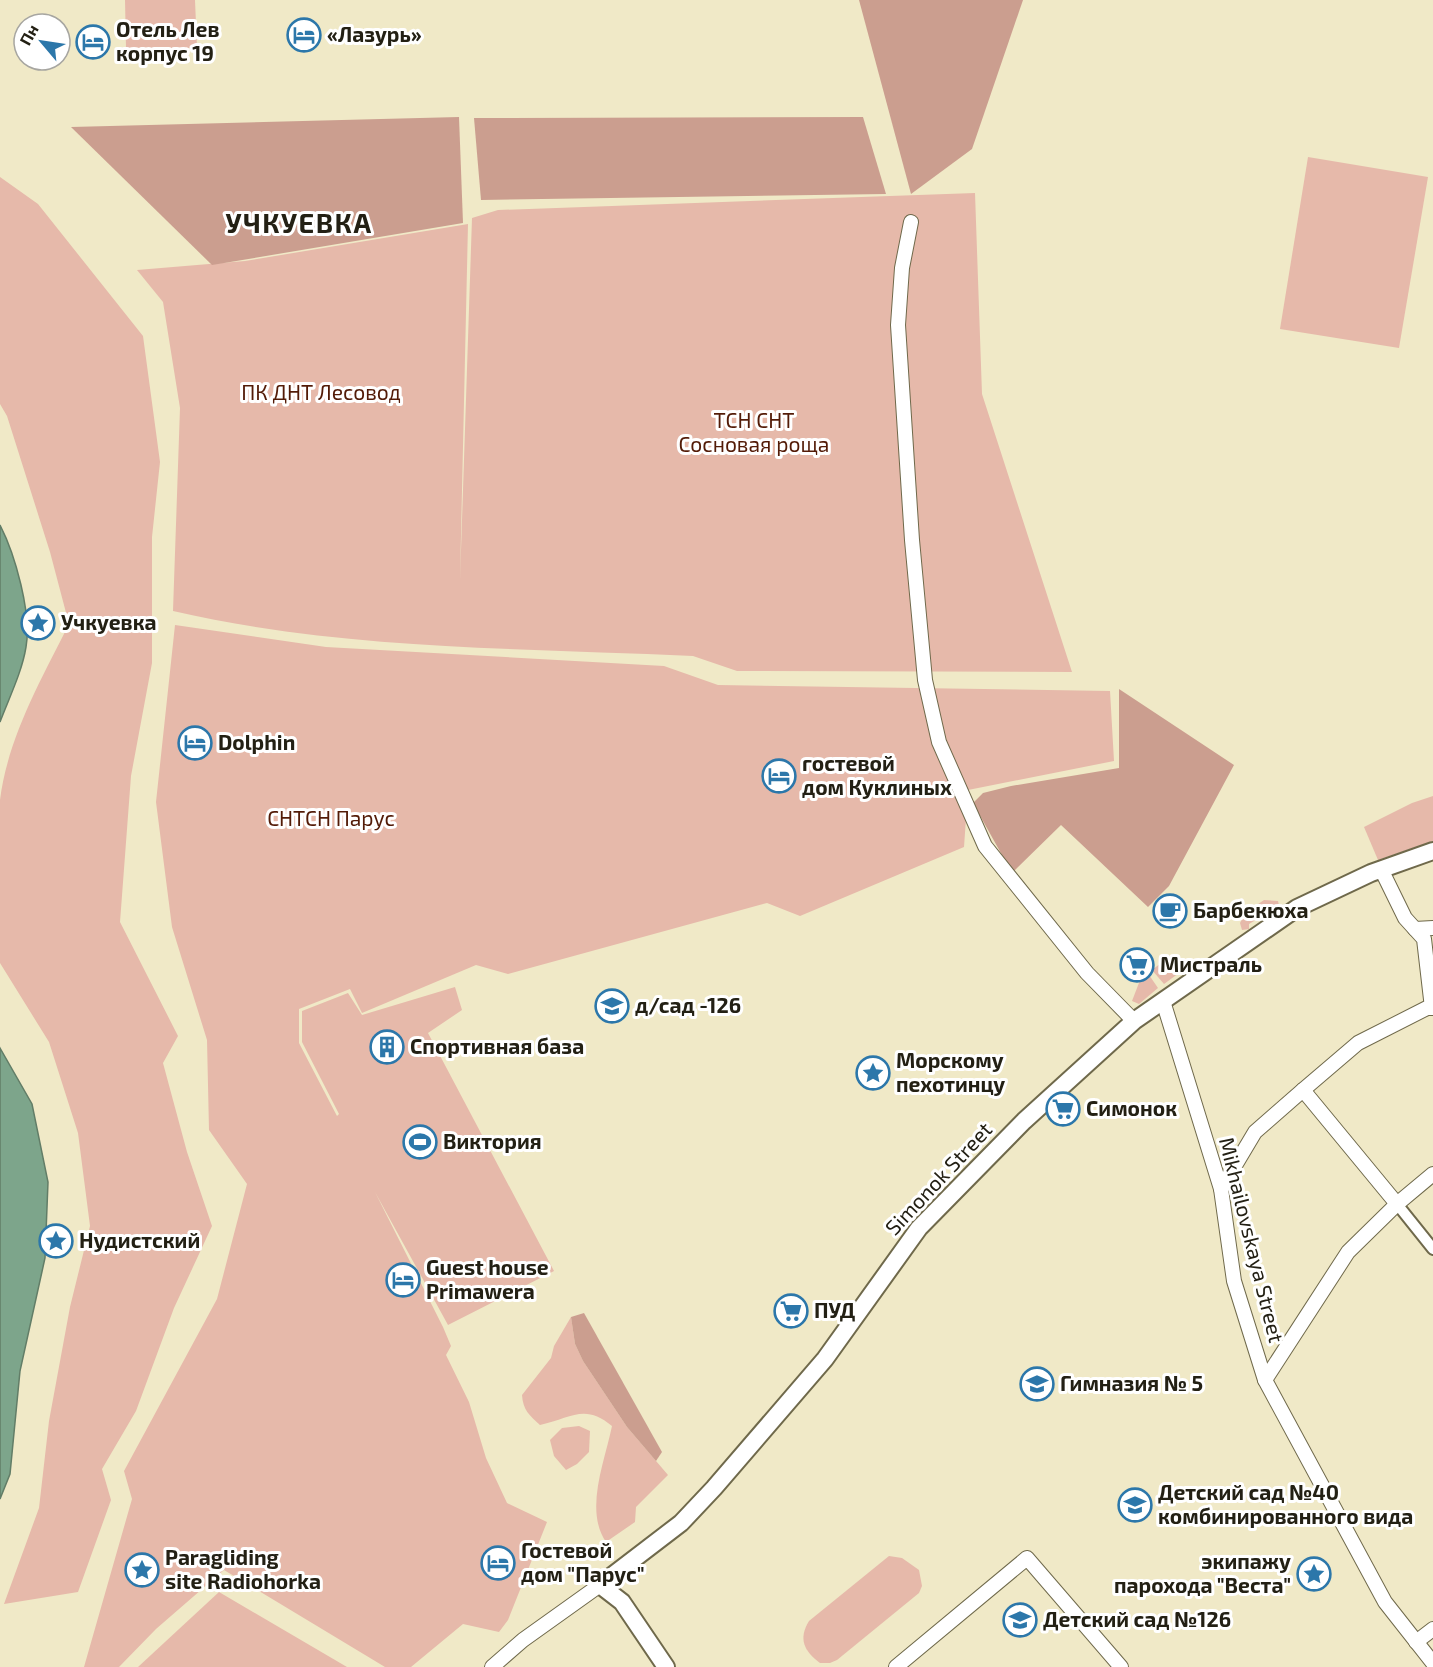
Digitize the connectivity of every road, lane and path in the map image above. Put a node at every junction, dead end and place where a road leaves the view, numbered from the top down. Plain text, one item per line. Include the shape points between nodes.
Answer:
1 (911, 222) dead end
2 (1433, 851) edge
3 (1381, 869) junction
4 (1433, 928) edge
5 (1415, 929) junction
6 (1162, 1001) junction
7 (1433, 1008) edge
8 (1134, 1021) junction
9 (1303, 1090) junction
10 (1433, 1174) edge
11 (1221, 1189) junction
12 (1397, 1204) junction
13 (1433, 1249) edge
14 (1265, 1380) junction
15 (600, 1585) junction
16 (1433, 1629) edge
17 (1416, 1642) junction
18 (1433, 1663) edge
19 (492, 1667) edge
20 (666, 1667) edge
21 (896, 1667) edge
22 (1121, 1667) edge

1 - 8 street via 902,268 898,325 923,657 939,742 985,846 1087,973
2 - 3 street, Simonok Street
3 - 5 street via 1405,918
3 - 6 street, Simonok Street via 1297,908
4 - 5 street
5 - 7 street via 1424,939
6 - 8 street, Simonok Street
6 - 11 street, Mikhailovskaya Street
7 - 9 street via 1358,1043
8 - 15 street, Simonok Street via 1024,1121 919,1228 825,1359 681,1523
9 - 11 street via 1255,1132
9 - 12 street
10 - 12 street
11 - 14 street, Mikhailovskaya Street via 1234,1281
12 - 13 street
12 - 14 street via 1348,1252
14 - 17 street, Mikhailovskaya Street via 1385,1602
15 - 19 street, Simonok Street
15 - 20 street via 622,1602
16 - 17 street
17 - 18 street, Mikhailovskaya Street
21 - 22 street via 1027,1558

